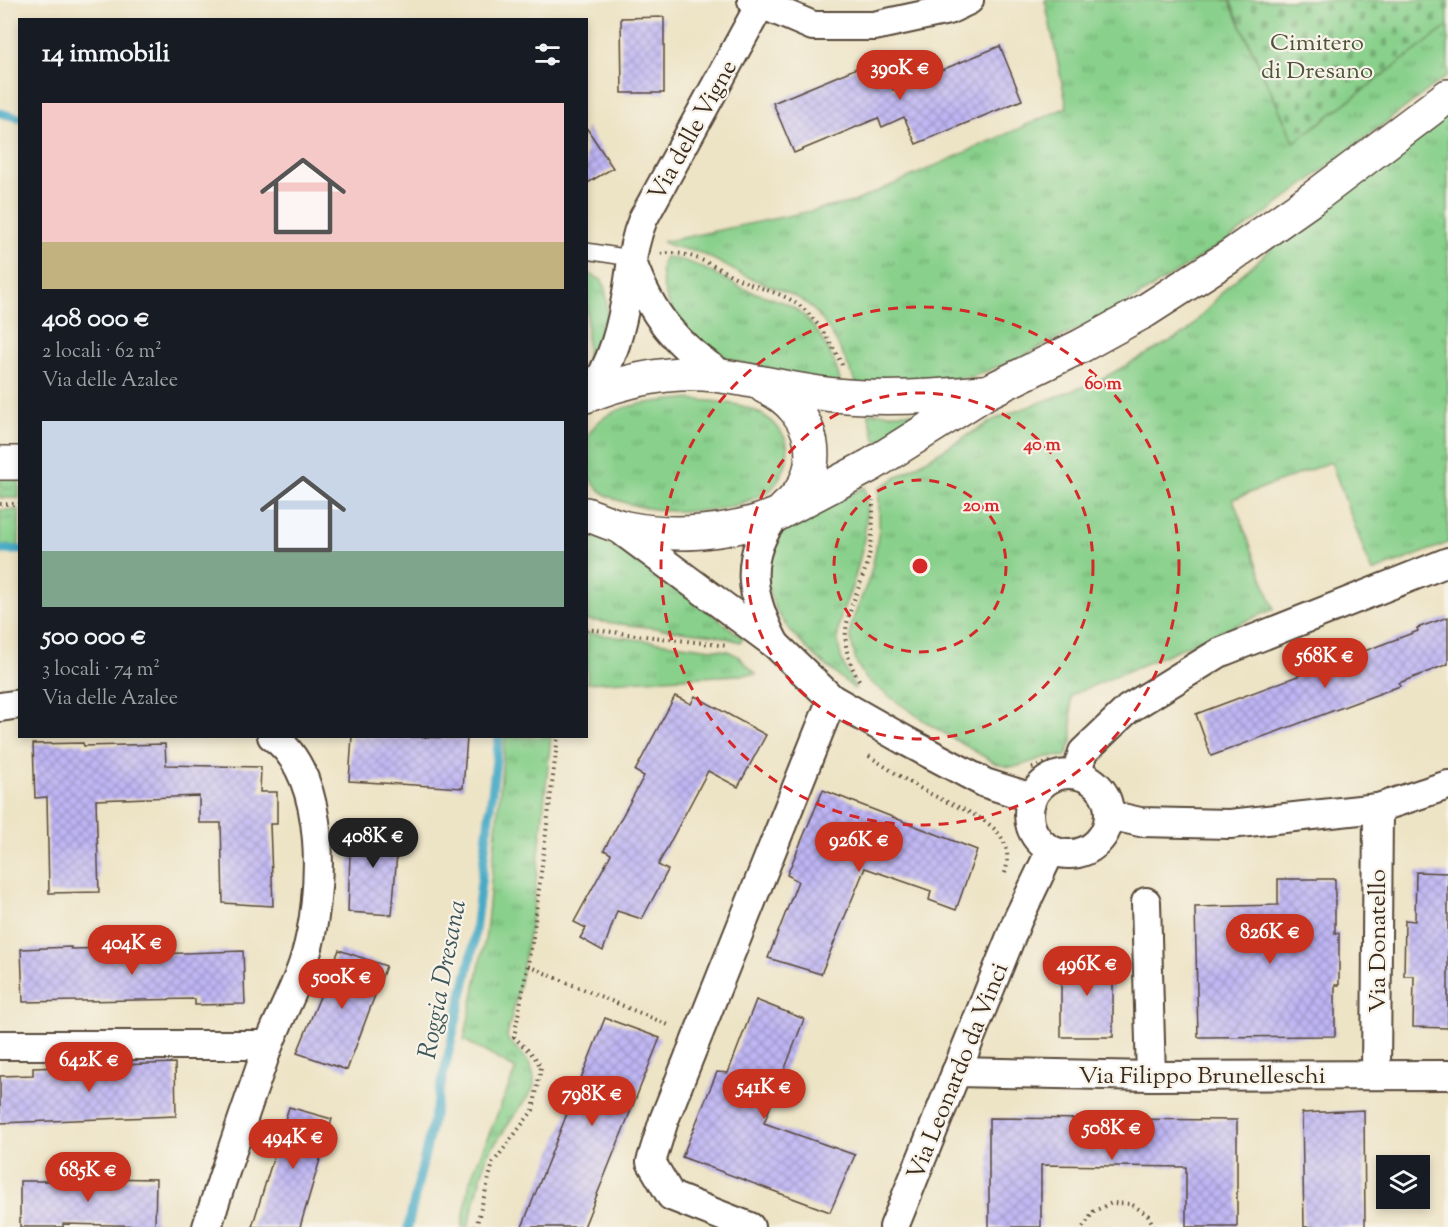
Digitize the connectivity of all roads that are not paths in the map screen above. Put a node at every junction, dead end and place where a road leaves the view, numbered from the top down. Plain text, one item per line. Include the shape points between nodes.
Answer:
1 (969, 0) edge
2 (756, 2) edge
3 (1448, 96) edge
4 (588, 251) edge
5 (631, 258) junction
6 (734, 378) junction
7 (987, 392) junction
8 (588, 395) edge
9 (588, 396) edge
10 (0, 463) edge
11 (18, 463) edge
12 (776, 515) junction
13 (594, 517) edge
14 (1448, 562) edge
15 (776, 645) junction
16 (832, 699) junction
17 (18, 704) edge
18 (0, 707) edge
19 (274, 738) edge
20 (1066, 768) junction
21 (1448, 785) edge
22 (1032, 798) junction
23 (1378, 808) junction
24 (1108, 815) junction
25 (1051, 850) junction
26 (1146, 902) dead end
27 (0, 1045) edge
28 (268, 1045) junction
29 (956, 1072) junction
30 (1376, 1075) junction
31 (1448, 1075) edge
32 (1151, 1076) junction
33 (207, 1227) edge
34 (750, 1227) edge
35 (894, 1227) edge

1 - 2 street via 948,10 874,26 813,26
2 - 5 street, Via delle Vigne via 643,219
3 - 7 street via 1313,198 1186,285 1081,346
4 - 5 lane
5 - 6 street via 643,289 681,345
5 - 8 street, Via delle Vigne via 612,355
6 - 7 street via 808,392 873,398
6 - 9 street via 664,375 628,381
6 - 12 street via 773,391 784,399 800,414 812,442 811,464 804,484
7 - 12 street via 871,465
10 - 11 street
12 - 13 street via 749,524 695,532 653,532
12 - 15 street via 760,539 753,569 759,610
13 - 15 street
14 - 20 street via 1219,653 1128,709
15 - 16 street
16 - 22 street via 985,783
16 - 34 street via 664,1120 651,1162 671,1196
17 - 18 street
19 - 28 street via 292,755 304,778 314,820 318,881 315,919 304,961
20 - 22 street via 1041,784
20 - 24 street via 1098,786 1106,799
21 - 23 street
22 - 25 street via 1028,816 1032,830
23 - 24 street via 1230,824 1140,822
23 - 30 street, Via Donatello
24 - 25 street via 1105,832 1083,851 1067,854
25 - 29 street, Via Leonardo da Vinci via 1018,919
26 - 32 street
27 - 28 street
28 - 33 street
29 - 32 street, Via Filippo Brunelleschi
29 - 35 street, Via Leonardo da Vinci
30 - 31 street, Via Filippo Brunelleschi
30 - 32 street, Via Filippo Brunelleschi

